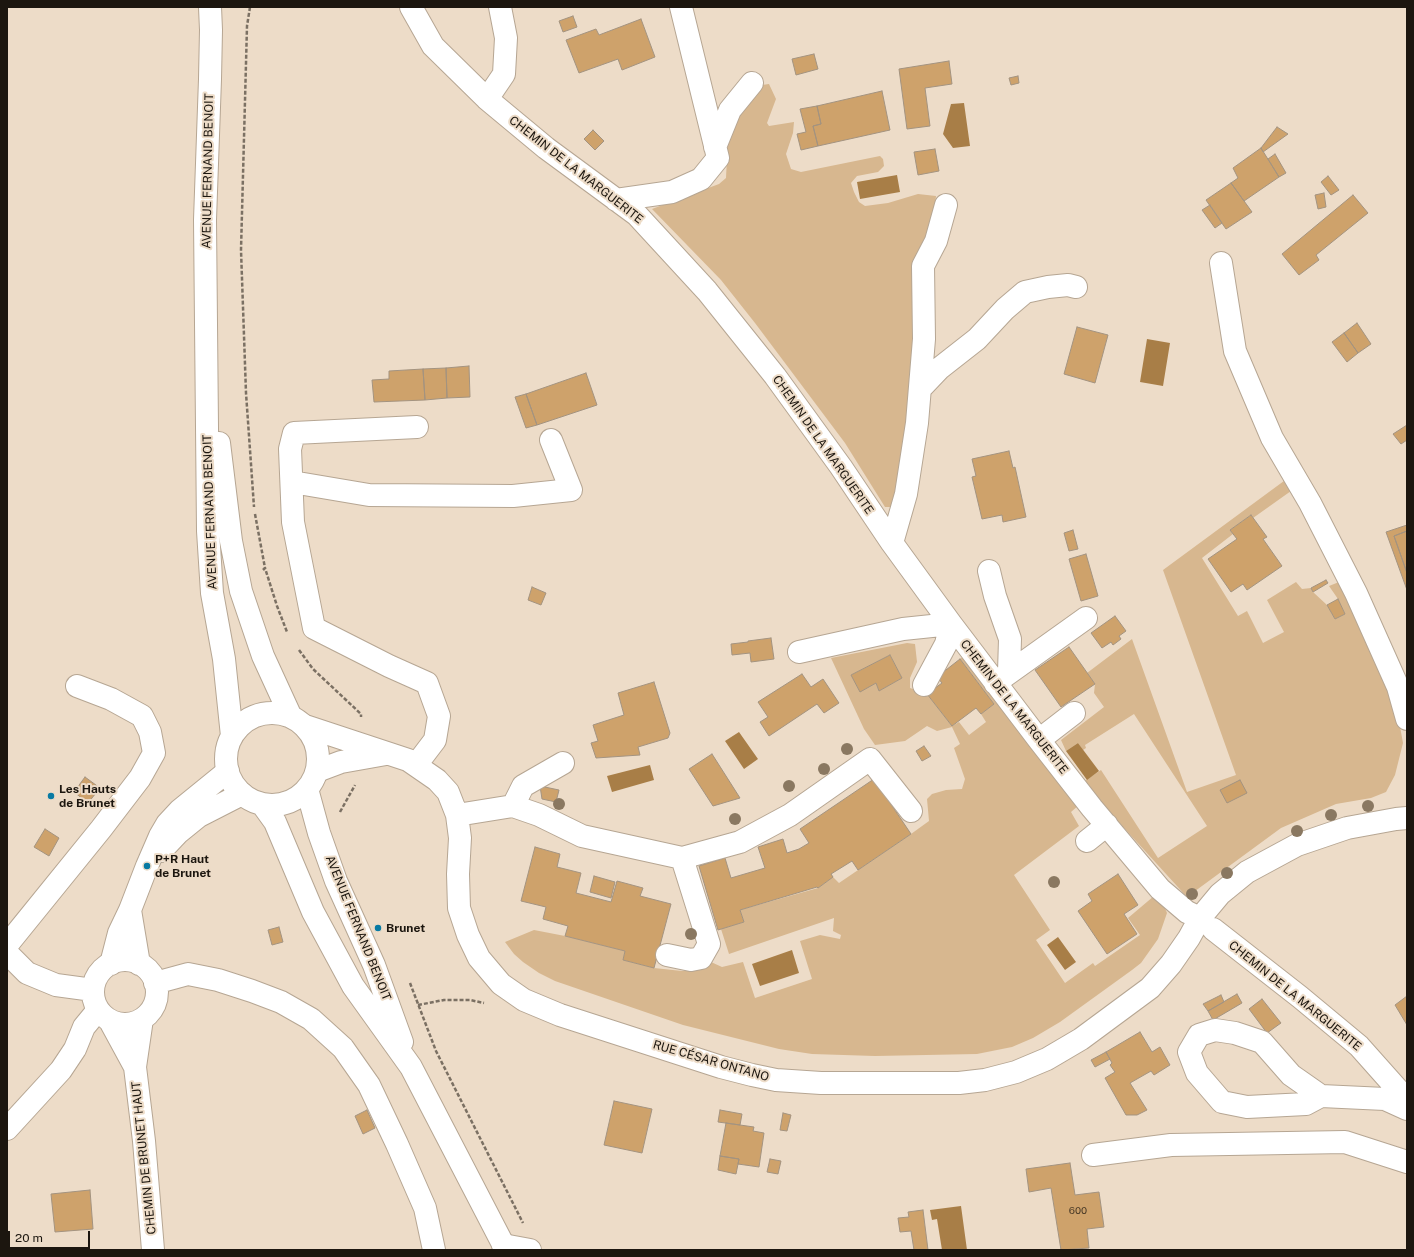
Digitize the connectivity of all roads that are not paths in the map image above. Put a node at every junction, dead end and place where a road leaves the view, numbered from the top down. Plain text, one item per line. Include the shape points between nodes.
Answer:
1 (210, 7) edge
2 (412, 7) edge
3 (500, 7) edge
4 (681, 7) edge
5 (752, 83) dead end
6 (486, 99) junction
7 (715, 147) junction
8 (616, 200) junction
9 (946, 205) dead end
10 (1221, 263) dead end
11 (1076, 287) dead end
12 (206, 334) junction
13 (920, 389) junction
14 (417, 427) dead end
15 (551, 440) dead end
16 (292, 482) junction
17 (892, 543) junction
18 (989, 571) dead end
19 (1086, 618) dead end
20 (951, 624) junction
21 (799, 652) dead end
22 (1002, 677) junction
23 (924, 685) dead end
24 (77, 686) dead end
25 (1074, 713) dead end
26 (1407, 719) edge
27 (298, 722) junction
28 (232, 736) junction
29 (1039, 740) junction
30 (386, 754) junction
31 (563, 763) dead end
32 (416, 766) junction
33 (228, 771) junction
34 (312, 780) junction
35 (242, 794) junction
36 (262, 804) junction
37 (513, 806) junction
38 (911, 811) dead end
39 (457, 815) junction
40 (1407, 818) edge
41 (1107, 825) junction
42 (1087, 841) dead end
43 (682, 858) junction
44 (146, 866) junction
45 (130, 910) junction
46 (1206, 924) junction
47 (7, 945) edge
48 (7, 953) edge
49 (667, 955) dead end
50 (111, 964) junction
51 (139, 964) junction
52 (155, 983) junction
53 (100, 1007) junction
54 (142, 1019) junction
55 (411, 1066) junction
56 (135, 1067) junction
57 (1321, 1096) junction
58 (1407, 1100) edge
59 (1407, 1109) edge
60 (7, 1129) edge
61 (1093, 1155) dead end
62 (1407, 1162) edge
63 (505, 1247) edge
64 (153, 1250) edge
65 (434, 1250) edge
66 (530, 1250) edge

1 - 12 street, AVENUE FERNAND BENOIT via 205,220
2 - 6 street, CHEMIN DE LA MARGUERITE via 433,46
3 - 6 street via 506,38 504,74
4 - 7 street
5 - 7 street via 730,110
6 - 8 street, CHEMIN DE LA MARGUERITE
7 - 8 street via 718,158 700,179 672,192
8 - 17 street, CHEMIN DE LA MARGUERITE via 637,215 708,291 780,383
9 - 13 street via 936,241 924,266 924,339
10 - 26 street via 1236,351 1272,438 1310,503 1356,593 1398,688
11 - 13 street via 1068,285 1025,292
12 - 27 street, AVENUE FERNAND BENOIT via 231,541 241,591 263,656
12 - 28 street, AVENUE FERNAND BENOIT via 208,531 212,593 224,659
13 - 17 street via 906,494
14 - 16 street via 294,433 290,449
15 - 16 street via 571,490 513,496 369,495
16 - 32 street via 293,522 314,628 427,683 439,716 435,740
17 - 20 street, CHEMIN DE LA MARGUERITE
18 - 22 street via 1010,639
19 - 22 street
20 - 21 street via 903,630
20 - 22 street, CHEMIN DE LA MARGUERITE
20 - 23 street via 946,644
22 - 29 street, CHEMIN DE LA MARGUERITE
24 - 47 street via 111,699 142,716 150,732 154,753 140,778
25 - 29 street
27 - 28 street via 278,713 265,713 252,717
27 - 30 street, RUE CÉSAR ONTANO
27 - 34 street via 312,736 317,747 318,759
28 - 33 street via 226,759
29 - 41 street, CHEMIN DE LA MARGUERITE
30 - 32 street, RUE CÉSAR ONTANO via 408,760
30 - 34 street, RUE CÉSAR ONTANO via 341,762
31 - 37 street via 523,786
32 - 39 street, RUE CÉSAR ONTANO via 437,780 448,792
33 - 35 street via 233,784
33 - 44 street via 180,810 167,824
34 - 36 street via 291,801 272,805
34 - 55 street, AVENUE FERNAND BENOIT via 319,834 336,881 374,965
35 - 36 street
35 - 44 street via 199,816
36 - 55 street, AVENUE FERNAND BENOIT via 276,822 313,912 353,986
37 - 39 street
37 - 43 street via 539,815 582,836
38 - 43 street via 870,759 790,815 740,842
39 - 46 street, RUE CÉSAR ONTANO via 460,838 460,908 468,935 479,958 501,984 524,1000 560,1015 721,1066 776,1080 821,1083 959,1083 986,1080 1016,1072 1047,1059 1081,1039 1150,988 1189,938
40 - 46 street, RUE CÉSAR ONTANO via 1347,828 1297,845 1247,872 1220,894
41 - 42 street
41 - 46 street, CHEMIN DE LA MARGUERITE via 1160,889
43 - 49 street via 709,944 701,958 691,960
44 - 45 street
45 - 50 street via 119,933
45 - 51 street
46 - 58 street, CHEMIN DE LA MARGUERITE via 1359,1046
48 - 53 street via 28,973
50 - 51 street via 130,961
50 - 53 street via 94,982
51 - 52 street via 146,969
52 - 54 street via 155,1003
52 - 65 street via 188,974 252,991 281,1002 311,1019 343,1048 369,1085 397,1144 424,1208
53 - 54 street via 126,1024
53 - 56 street, CHEMIN DE BRUNET HAUT
53 - 60 street via 84,1027 75,1049 61,1070
54 - 56 street, CHEMIN DE BRUNET HAUT
55 - 63 street, AVENUE FERNAND BENOIT
56 - 64 street, CHEMIN DE BRUNET HAUT
57 - 57 street via 1306,1104 1247,1107 1222,1102 1197,1073 1189,1052 1199,1035 1215,1030 1235,1033 1262,1042 1291,1075
57 - 59 street via 1384,1099
61 - 62 street via 1171,1144 1345,1142
63 - 66 street

